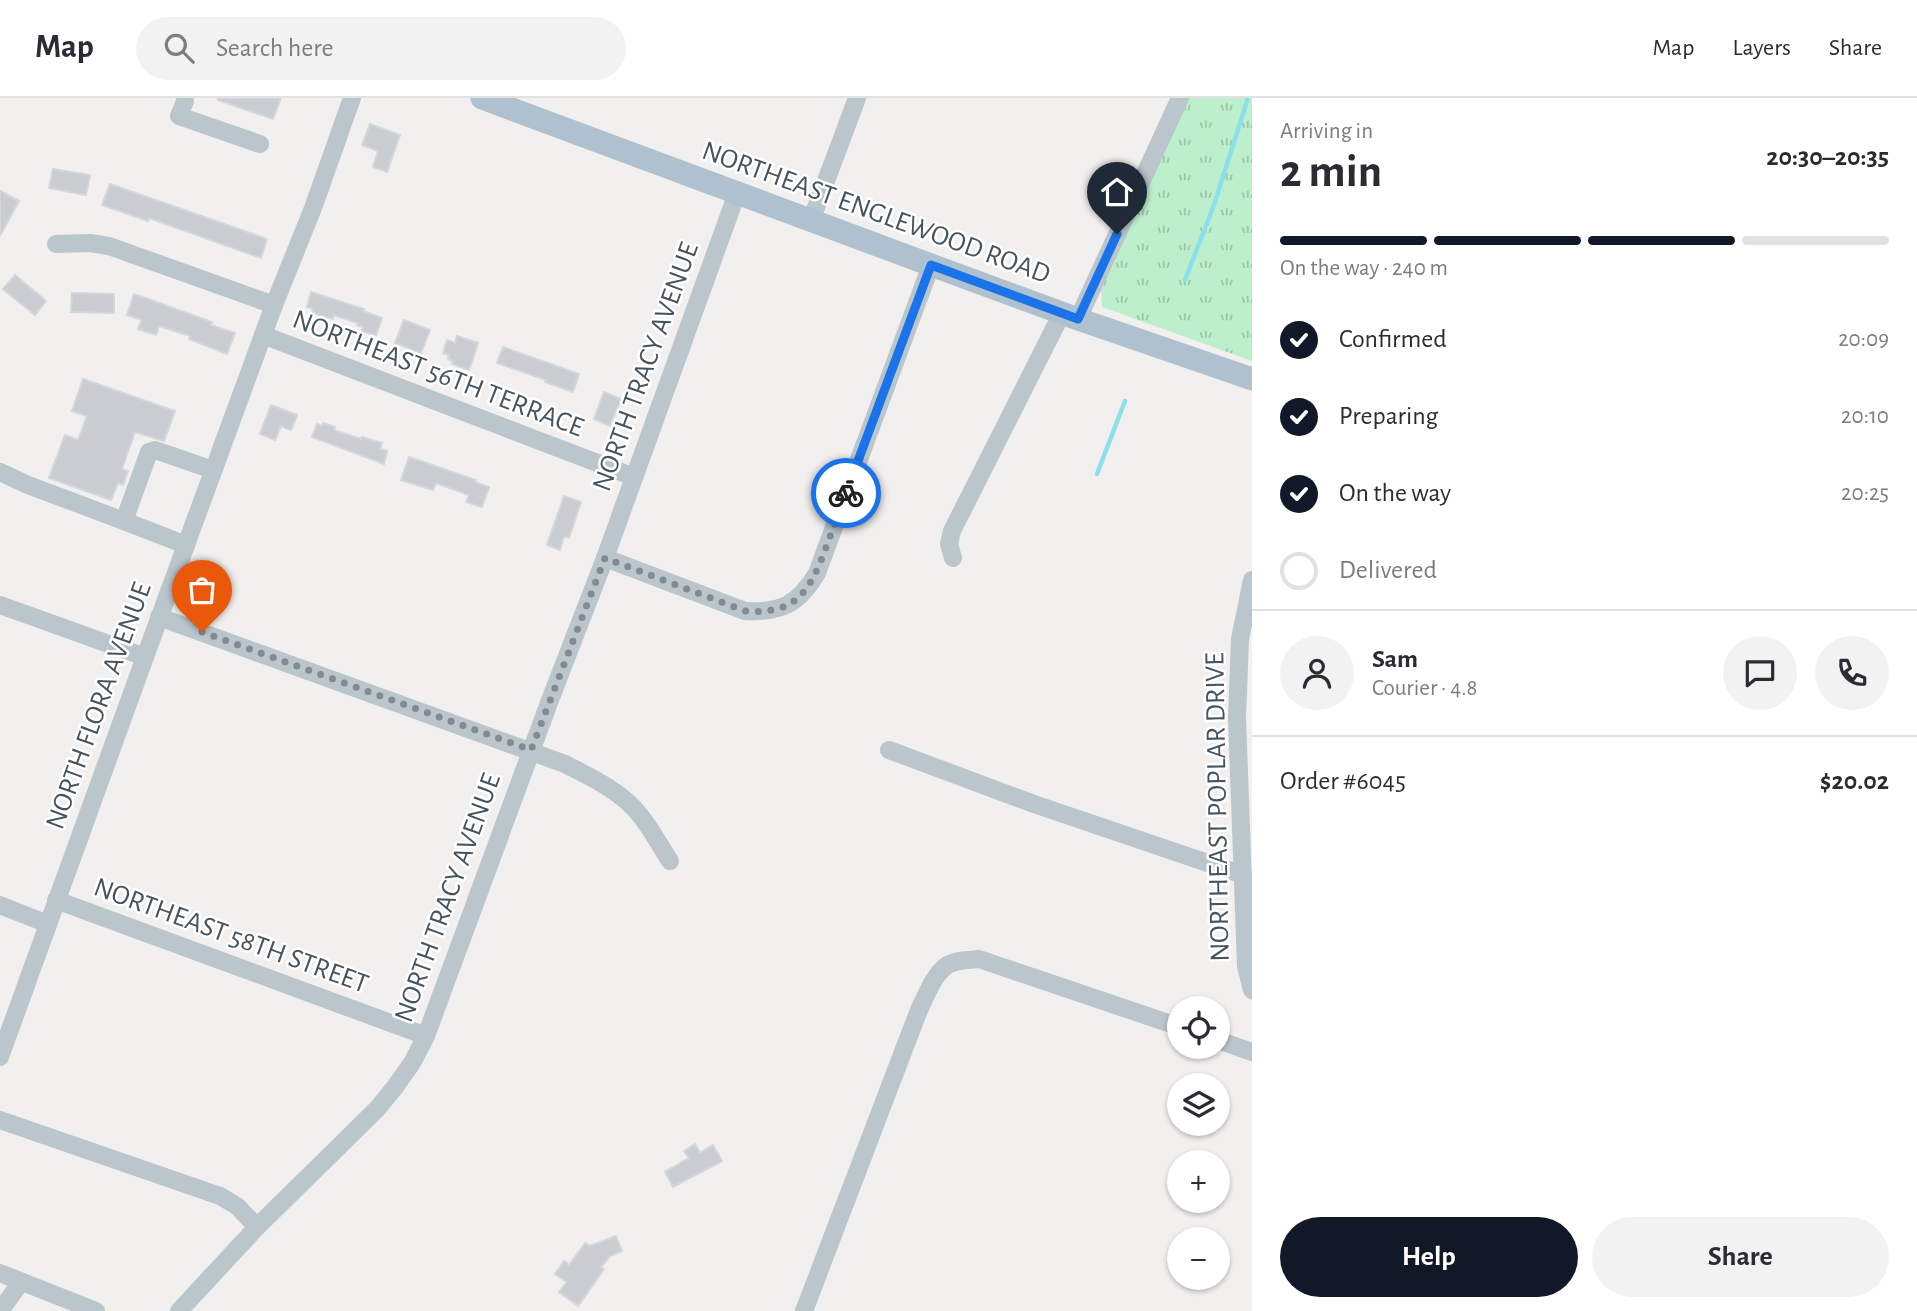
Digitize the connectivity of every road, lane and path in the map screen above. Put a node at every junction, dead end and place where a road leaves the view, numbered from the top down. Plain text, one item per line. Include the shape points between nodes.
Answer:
1 (352, 98) edge
2 (482, 98) edge
3 (857, 98) edge
4 (1180, 98) edge
5 (186, 99) edge
6 (532, 107) edge
7 (260, 144) dead end
8 (737, 193) junction
9 (811, 221) junction
10 (56, 244) dead end
11 (931, 265) junction
12 (274, 305) junction
13 (1070, 316) junction
14 (263, 335) junction
15 (1252, 379) edge
16 (213, 470) junction
17 (0, 472) edge
18 (634, 477) junction
19 (124, 521) junction
20 (186, 545) junction
21 (605, 558) junction
22 (953, 558) dead end
23 (1252, 580) edge
24 (0, 605) edge
25 (1250, 606) edge
26 (159, 617) junction
27 (145, 657) junction
28 (531, 750) junction
29 (889, 750) dead end
30 (670, 861) dead end
31 (1243, 875) junction
32 (57, 900) junction
33 (0, 905) edge
34 (48, 924) junction
35 (1252, 990) edge
36 (1167, 1023) edge
37 (426, 1036) junction
38 (1230, 1044) edge
39 (1252, 1052) edge
40 (0, 1057) edge
41 (0, 1120) edge
42 (257, 1227) junction
43 (0, 1273) edge
44 (21, 1282) junction
45 (0, 1311) edge
46 (96, 1311) edge
47 (179, 1311) edge
48 (804, 1311) edge

1 - 12 street, NORTH FLORA AVENUE
2 - 6 main road, NORTHEAST ENGLEWOOD ROAD
3 - 9 street
4 - 13 street
5 - 7 street via 179,116
6 - 8 main road, NORTHEAST ENGLEWOOD ROAD
8 - 9 main road, NORTHEAST ENGLEWOOD ROAD
8 - 18 street, NORTH TRACY AVENUE
9 - 11 main road, NORTHEAST ENGLEWOOD ROAD
10 - 12 street, NORTHEAST 56TH TERRACE via 108,246
11 - 13 main road, NORTHEAST ENGLEWOOD ROAD
11 - 21 street via 817,573 795,600 763,612 745,611
12 - 14 street, NORTH FLORA AVENUE
13 - 15 main road, NORTHEAST ENGLEWOOD ROAD
13 - 22 street via 952,531
14 - 16 street, NORTH FLORA AVENUE
14 - 18 street, NORTHEAST 56TH TERRACE
16 - 19 street via 155,450 149,452
16 - 20 street, NORTH FLORA AVENUE
17 - 19 street
18 - 21 street, NORTH TRACY AVENUE
19 - 20 street
20 - 26 street, NORTH FLORA AVENUE
21 - 28 street, NORTH TRACY AVENUE
23 - 25 street, NORTHEAST POPLAR DRIVE
24 - 27 street
25 - 31 street, NORTHEAST POPLAR DRIVE via 1240,639 1237,718
26 - 27 street, NORTH FLORA AVENUE
26 - 28 street
27 - 32 street, NORTH FLORA AVENUE
28 - 30 street via 591,777 616,794 638,813
28 - 37 street, NORTH TRACY AVENUE
29 - 31 street
31 - 35 street, NORTHEAST POPLAR DRIVE via 1245,966
32 - 34 street, NORTH FLORA AVENUE
32 - 37 street, NORTHEAST 58TH STREET
33 - 34 street
34 - 40 street, NORTH FLORA AVENUE
36 - 48 street via 979,959 946,966 919,1010
37 - 42 street, NORTH TRACY AVENUE via 396,1087 377,1109
38 - 39 street
41 - 42 street via 220,1196
42 - 47 street, NORTH TRACY AVENUE
43 - 44 street
44 - 45 street
44 - 46 street

